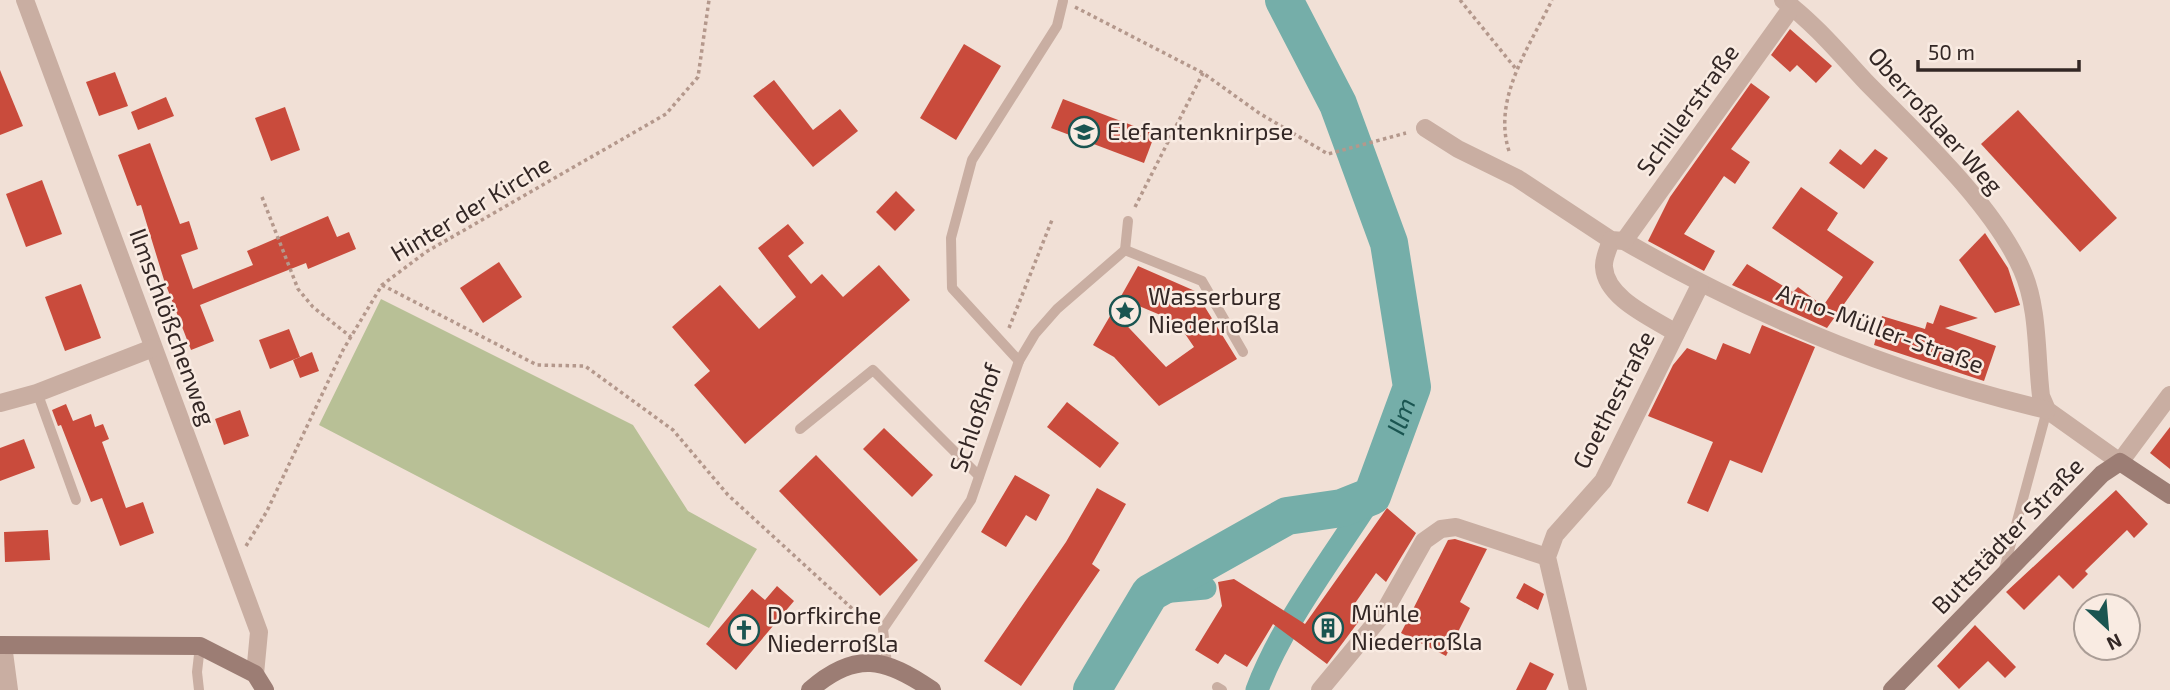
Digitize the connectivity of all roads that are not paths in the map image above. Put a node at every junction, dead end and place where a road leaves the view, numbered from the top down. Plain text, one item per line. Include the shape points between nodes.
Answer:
1 (25, 0) edge
2 (1063, 1) edge
3 (1787, 3) edge
4 (1425, 128) dead end
5 (1128, 221) road end
6 (1617, 240) junction
7 (1125, 250) junction
8 (1700, 285) junction
9 (1676, 333) junction
10 (153, 348) junction
11 (1243, 352) dead end
12 (1019, 361) junction
13 (37, 392) junction
14 (2170, 395) edge
15 (0, 403) edge
16 (2047, 410) junction
17 (800, 429) dead end
18 (2120, 462) junction
19 (979, 476) junction
20 (2170, 495) edge
21 (76, 500) dead end
22 (1547, 557) junction
23 (2002, 576) junction
24 (1, 645) edge
25 (200, 646) junction
26 (887, 664) junction
27 (255, 674) junction
28 (9, 690) edge
29 (199, 690) edge
30 (265, 690) edge
31 (810, 690) edge
32 (932, 690) edge
33 (1320, 690) edge
34 (1578, 690) edge
35 (1892, 690) edge

1 - 10 street, Ilmschlößchenweg
2 - 12 lane, Schloßhof via 1057,26 972,160 951,238 953,288
3 - 6 street, Schillerstraße
3 - 16 street, Oberroßlaer Weg via 1961,181 2011,250 2031,300 2041,396
4 - 6 street, Arno-Müller-Straße
5 - 7 lane
6 - 8 street, Arno-Müller-Straße
6 - 9 street via 1604,265 1608,282 1619,295
7 - 11 lane via 1202,281
7 - 12 lane via 1057,309
8 - 9 street, Goethestraße
8 - 16 street, Arno-Müller-Straße via 1883,362
9 - 22 street, Goethestraße via 1603,481 1555,535
10 - 13 street
10 - 27 street, Ilmschlößchenweg via 259,632
12 - 19 lane, Schloßhof
13 - 15 street
13 - 21 lane
14 - 18 street
16 - 18 street
16 - 23 lane
17 - 19 lane via 873,370
18 - 20 main road, Buttstädter Straße
18 - 23 main road, Buttstädter Straße via 2102,474
19 - 26 lane, Schloßhof via 971,500 883,629
22 - 33 street via 1456,527 1441,528 1424,541 1383,614
22 - 34 street
23 - 35 main road, Buttstädter Straße
24 - 25 main road
24 - 28 street
25 - 27 main road
25 - 29 lane
26 - 31 main road via 855,663
26 - 32 main road
27 - 30 main road

